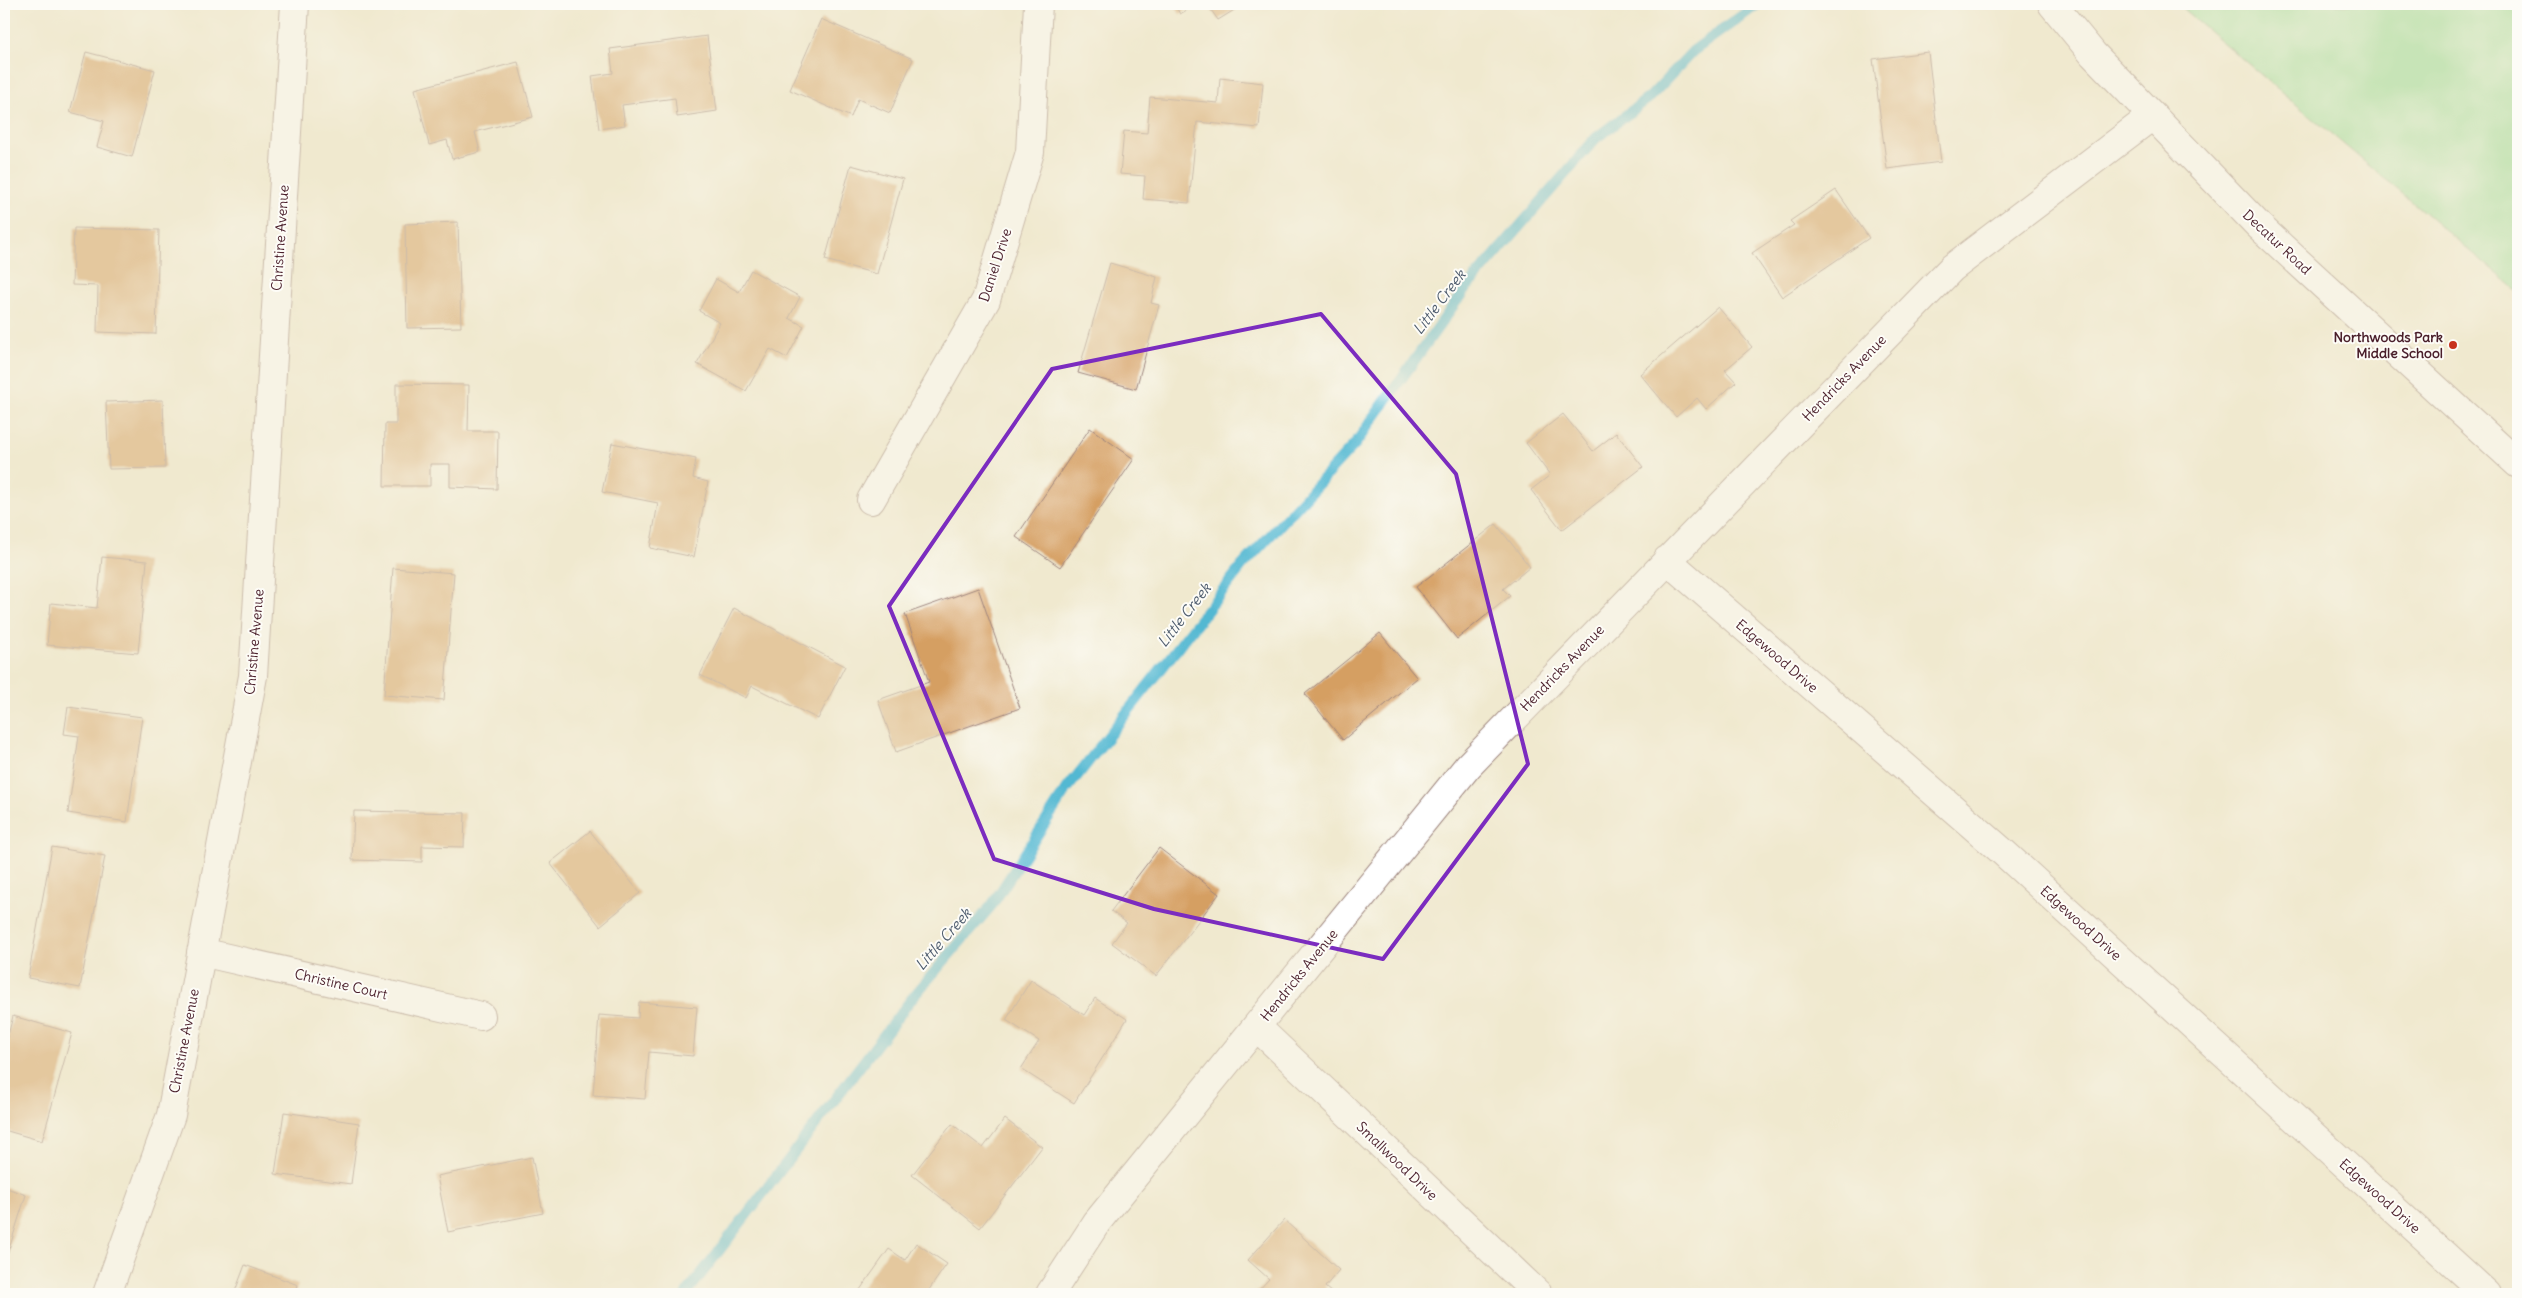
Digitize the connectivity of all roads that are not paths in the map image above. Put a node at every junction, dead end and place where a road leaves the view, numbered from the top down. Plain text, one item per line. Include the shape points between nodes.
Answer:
1 (295, 4) edge
2 (1038, 4) edge
3 (2052, 4) edge
4 (2152, 116) junction
5 (2518, 464) edge
6 (871, 500) dead end
7 (1666, 560) junction
8 (201, 952) junction
9 (481, 1016) dead end
10 (1257, 1027) junction
11 (107, 1294) edge
12 (1050, 1294) edge
13 (1538, 1294) edge
14 (2487, 1294) edge

1 - 8 street, Christine Avenue via 253,676
2 - 6 street, Daniel Drive via 1030,152 986,300
3 - 4 street, Decatur Road via 2093,54
4 - 5 street, Decatur Road via 2258,226
4 - 7 street, Hendricks Avenue via 1952,268
7 - 10 street, Hendricks Avenue via 1468,766
7 - 14 street, Edgewood Drive via 2004,852
8 - 9 street, Christine Court
8 - 11 street, Christine Avenue via 170,1115
10 - 12 street, Hendricks Avenue via 1096,1222
10 - 13 street, Smallwood Drive

